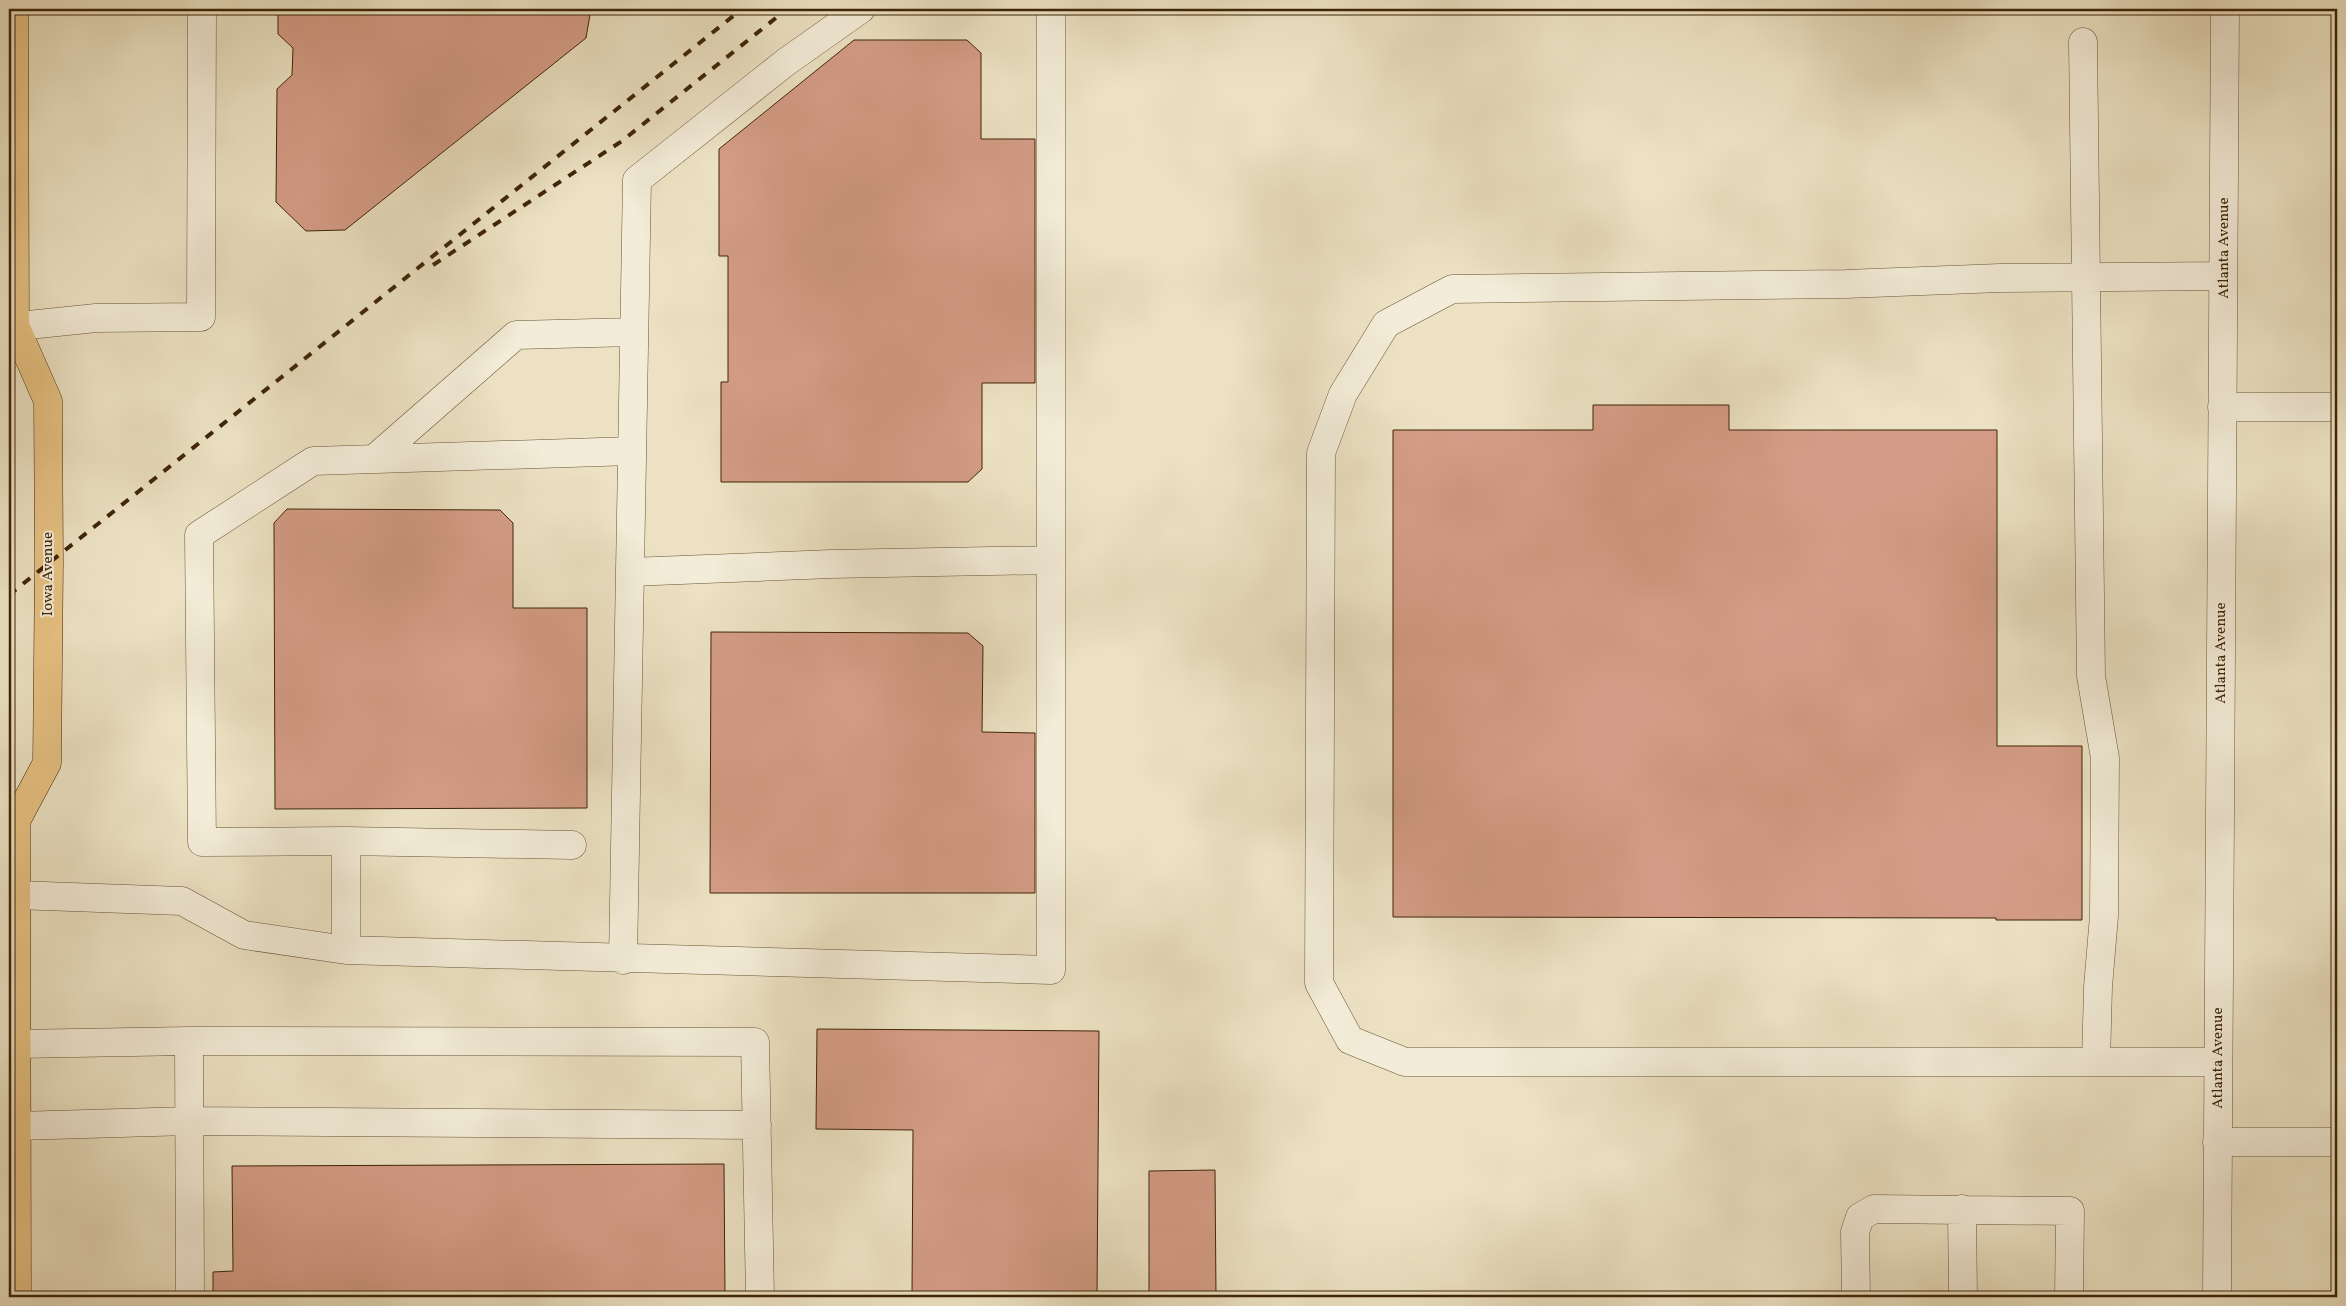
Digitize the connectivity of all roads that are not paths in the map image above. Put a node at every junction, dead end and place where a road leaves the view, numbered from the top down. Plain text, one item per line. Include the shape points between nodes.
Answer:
1 (14, 9) edge
2 (202, 9) edge
3 (861, 9) edge
4 (1051, 9) edge
5 (2225, 9) edge
6 (2083, 42) dead end
7 (2224, 276) junction
8 (2087, 278) junction
9 (634, 332) junction
10 (11, 333) edge
11 (2222, 407) junction
12 (2337, 407) edge
13 (632, 451) junction
14 (374, 459) junction
15 (1051, 560) junction
16 (630, 572) junction
17 (12, 824) edge
18 (346, 841) junction
19 (572, 845) dead end
20 (16, 894) junction
21 (346, 950) junction
22 (623, 960) junction
23 (189, 1041) junction
24 (17, 1044) junction
25 (2096, 1062) junction
26 (2218, 1062) junction
27 (189, 1121) junction
28 (17, 1126) junction
29 (757, 1126) junction
30 (2217, 1142) junction
31 (2337, 1142) edge
32 (1962, 1209) junction
33 (17, 1297) edge
34 (190, 1297) edge
35 (760, 1297) edge
36 (1856, 1297) edge
37 (1963, 1297) edge
38 (2069, 1297) edge
39 (2217, 1297) edge

1 - 10 main road, Iowa Avenue
2 - 10 street via 201,317 96,318
3 - 9 street via 786,62 637,180
4 - 15 street
5 - 7 street, Atlanta Avenue
6 - 8 street
7 - 8 street
7 - 11 street, Atlanta Avenue
8 - 25 street via 2091,676 2106,758 2104,916
8 - 25 street via 1452,289 1386,324 1342,394 1321,453 1319,983 1350,1040 1405,1062
9 - 13 street
9 - 14 street via 516,335
10 - 17 main road, Iowa Avenue via 48,401 49,562 47,763
11 - 12 street
11 - 26 street, Atlanta Avenue
13 - 14 street
13 - 16 street
14 - 18 street via 313,461 199,535 202,842
15 - 16 street
15 - 22 street via 1051,970
16 - 22 street
17 - 20 main road, Iowa Avenue
18 - 19 street
18 - 21 street
20 - 21 street via 182,901 244,935
20 - 24 main road, Iowa Avenue
21 - 22 street
23 - 24 street
23 - 27 street
23 - 29 street via 755,1042
24 - 28 main road, Iowa Avenue
25 - 26 street
26 - 30 street, Atlanta Avenue
27 - 28 street
27 - 29 street
27 - 34 street
28 - 33 main road, Iowa Avenue
29 - 35 street
30 - 31 street
30 - 39 street, Atlanta Avenue
32 - 36 street via 1874,1209 1860,1217 1855,1232
32 - 37 street
32 - 38 street via 2070,1211

